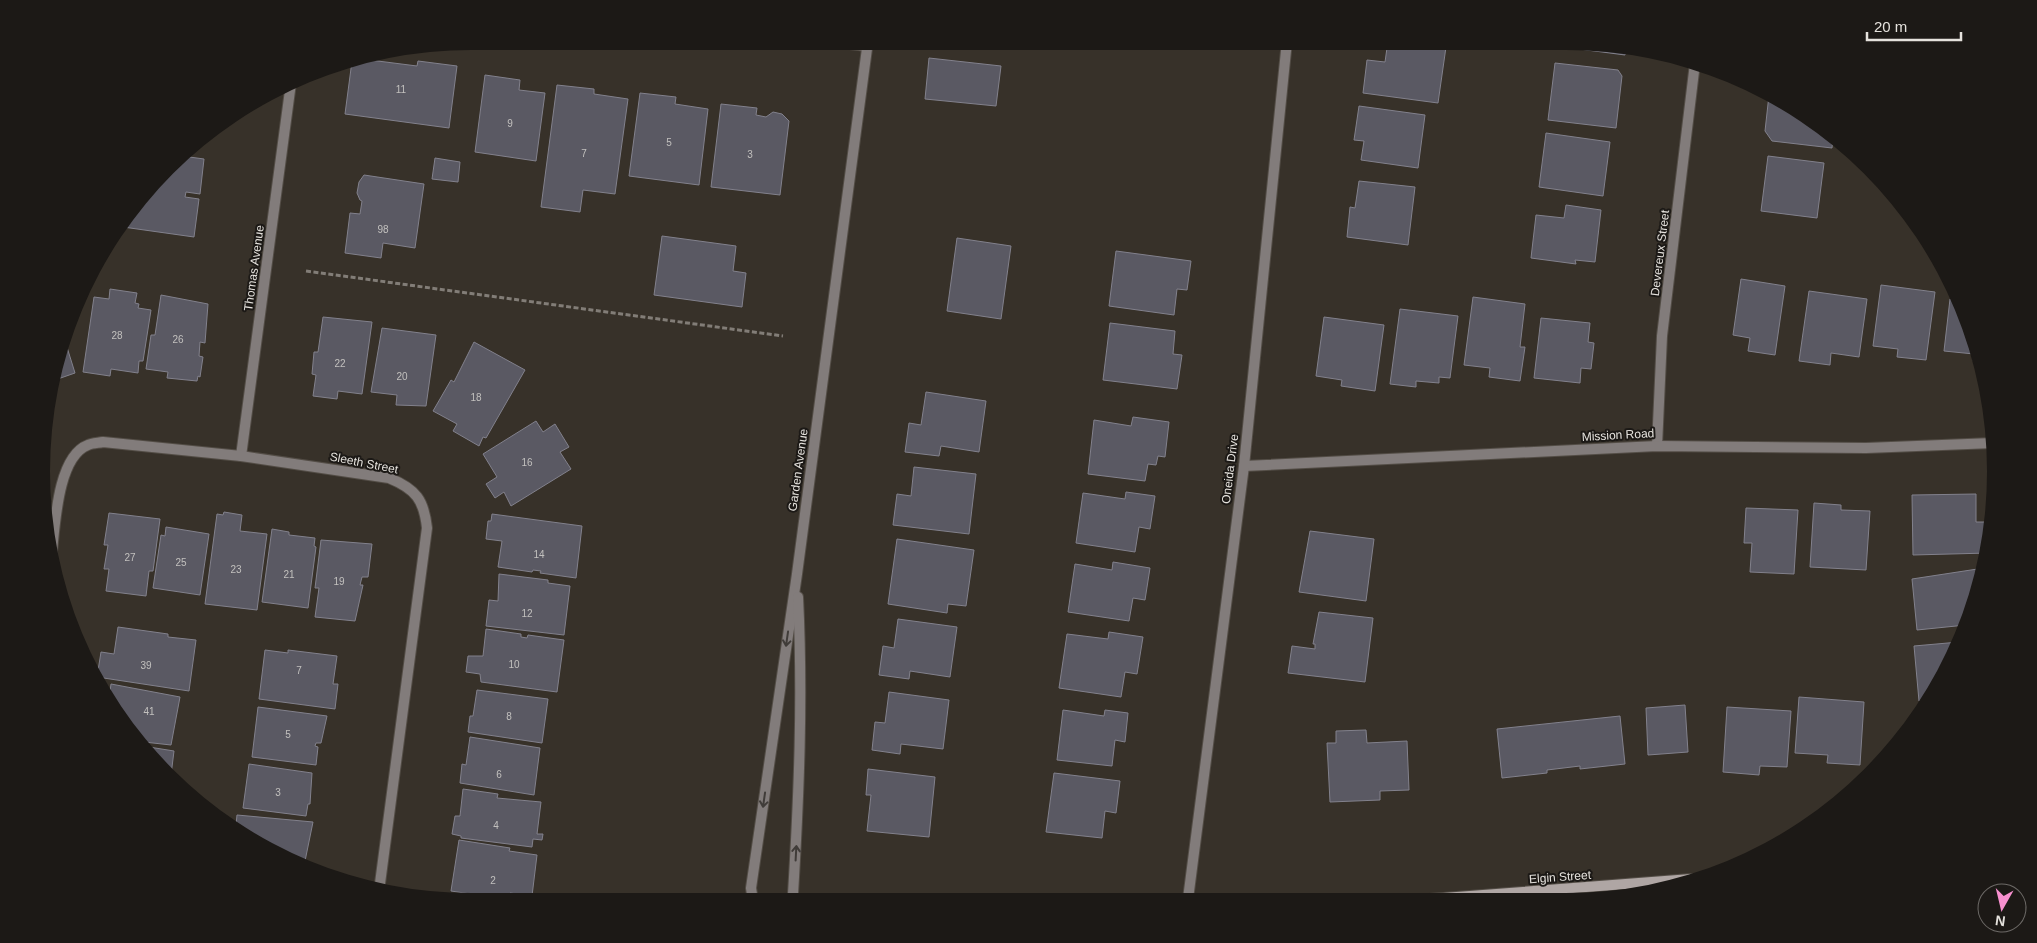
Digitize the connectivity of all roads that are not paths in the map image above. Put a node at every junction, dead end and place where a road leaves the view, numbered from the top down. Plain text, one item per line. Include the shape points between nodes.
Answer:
1 (867, 50) edge
2 (1286, 50) edge
3 (1694, 70) edge
4 (290, 91) edge
5 (1986, 443) edge
6 (1657, 446) junction
7 (241, 456) junction
8 (1244, 466) junction
9 (55, 531) edge
10 (797, 574) junction
11 (1667, 881) edge
12 (380, 883) edge
13 (752, 893) edge
14 (794, 893) edge
15 (1189, 893) edge
16 (1508, 893) edge

1 - 10 street, Garden Avenue
2 - 8 street, Oneida Drive
3 - 6 street, Devereux Street via 1662,336
4 - 7 street, Thomas Avenue
5 - 6 street, Mission Road via 1866,448
6 - 8 street, Mission Road
7 - 9 street, Sleeth Street via 103,442 87,445 74,455 66,471
7 - 12 street, Sleeth Street via 389,478 405,484 419,497 425,512 427,528
8 - 15 street, Oneida Drive
10 -> 13 street, Garden Avenue
14 -> 10 street via 802,672
11 - 16 main road, Elgin Street

